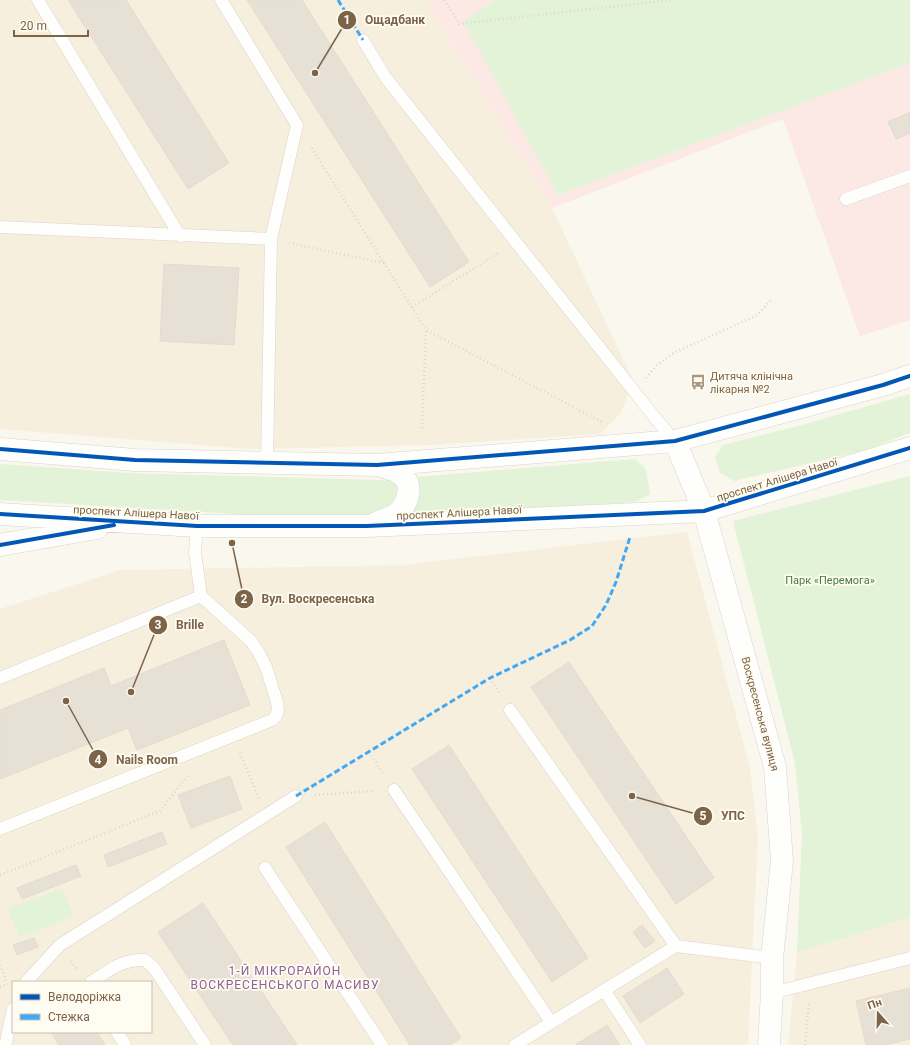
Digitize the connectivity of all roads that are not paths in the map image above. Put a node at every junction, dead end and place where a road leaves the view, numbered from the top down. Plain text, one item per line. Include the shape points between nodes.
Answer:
1 (38, 0) edge
2 (220, 0) edge
3 (363, 40) dead end
4 (910, 176) edge
5 (846, 199) dead end
6 (0, 227) edge
7 (180, 236) junction
8 (271, 239) junction
9 (910, 376) edge
10 (675, 441) junction
11 (910, 448) edge
12 (0, 449) edge
13 (267, 462) junction
14 (378, 464) junction
15 (704, 511) junction
16 (0, 514) edge
17 (130, 522) junction
18 (197, 526) junction
19 (367, 526) junction
20 (0, 545) edge
21 (201, 596) junction
22 (0, 678) edge
23 (510, 710) dead end
24 (394, 790) road end
25 (296, 796) road end
26 (0, 829) edge
27 (265, 868) dead end
28 (676, 946) junction
29 (772, 958) junction
30 (910, 958) edge
31 (86, 979) edge
32 (27, 981) edge
33 (604, 990) junction
34 (772, 993) junction
35 (12, 1014) edge
36 (551, 1022) junction
37 (118, 1033) edge
38 (4, 1045) edge
39 (125, 1045) edge
40 (205, 1045) edge
41 (382, 1045) edge
42 (515, 1045) edge
43 (640, 1045) edge
44 (769, 1045) edge

1 - 7 lane
2 - 8 lane via 297,125
3 - 10 lane via 386,78
4 - 5 lane
6 - 7 lane
7 - 8 lane
8 - 13 lane
9 - 10 street
10 - 14 street
10 - 15 street, Воскресенська вулиця
11 - 15 street, проспект Алішера Навої
12 - 13 street via 135,460
13 - 14 street
14 - 19 street via 400,473 408,484 408,498 394,516
15 - 19 street, проспект Алішера Навої
15 - 29 street, Воскресенська вулиця via 775,767 782,861
16 - 17 street, проспект Алішера Навої
17 - 18 street, проспект Алішера Навої
17 - 20 street
18 - 19 street, проспект Алішера Навої
18 - 21 lane via 195,552
21 - 22 lane
21 - 26 lane via 251,641 259,653 277,702 276,716 233,736
23 - 28 lane
24 - 36 lane
25 - 32 lane via 60,945
27 - 41 lane
28 - 29 lane
28 - 33 lane
29 - 34 street, Воскресенська вулиця
30 - 34 lane
31 - 40 lane via 122,962 133,959 145,960 154,968
33 - 36 lane
33 - 43 lane
34 - 44 street, Воскресенська вулиця
35 - 38 lane
36 - 42 lane
37 - 39 lane

